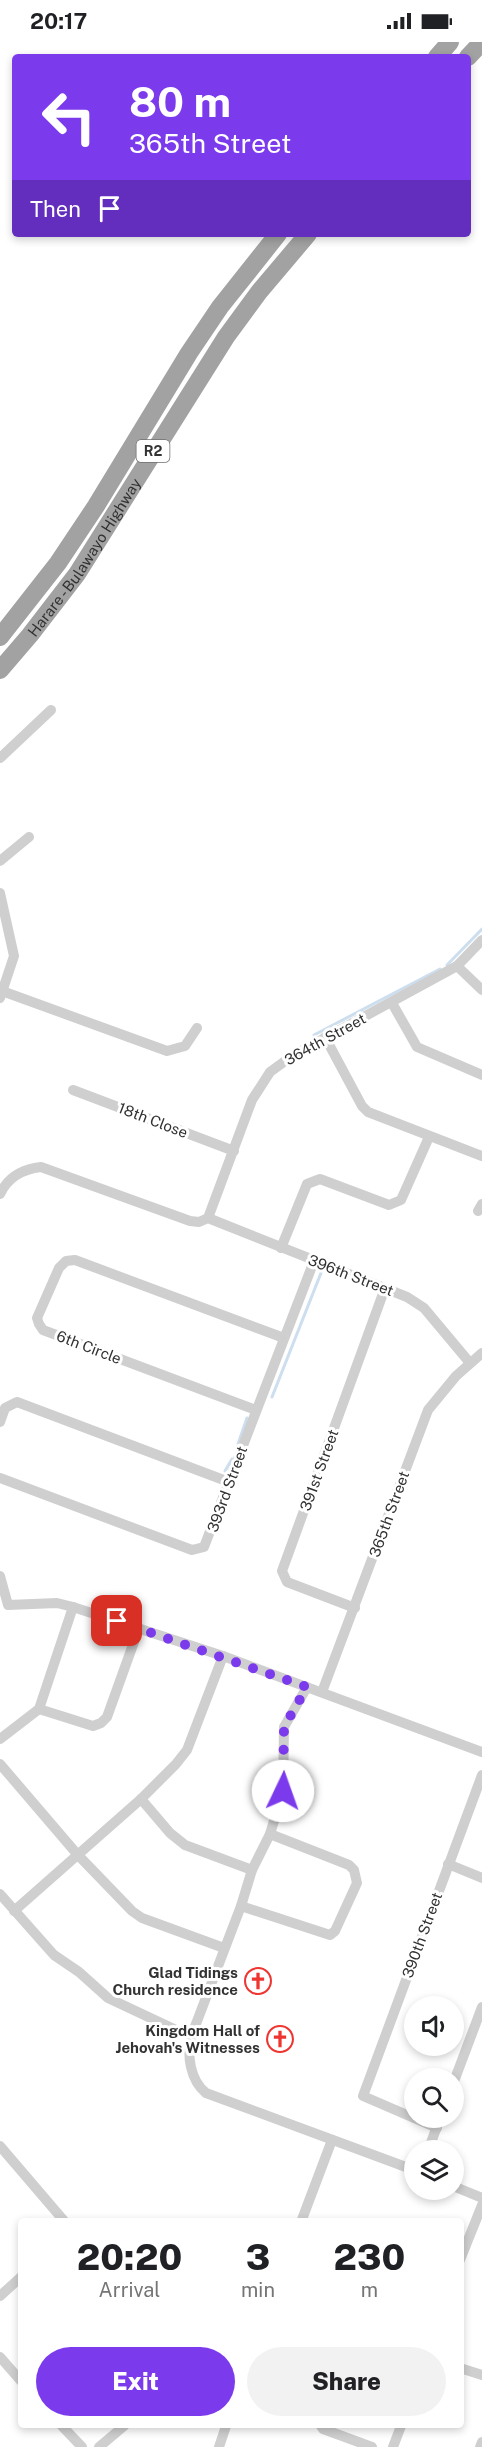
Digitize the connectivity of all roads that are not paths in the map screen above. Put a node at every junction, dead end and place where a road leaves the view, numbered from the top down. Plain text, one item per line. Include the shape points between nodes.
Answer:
1 (450, 42) edge
2 (482, 42) edge
3 (440, 54) edge
4 (471, 54) edge
5 (276, 237) edge
6 (305, 237) edge
7 (0, 637) edge
8 (0, 670) edge
9 (51, 710) dead end
10 (0, 758) edge
11 (29, 837) dead end
12 (0, 861) edge
13 (0, 893) edge
14 (482, 940) edge
15 (457, 966) junction
16 (482, 990) edge
17 (1, 994) edge
18 (392, 1003) junction
19 (197, 1028) dead end
20 (326, 1037) junction
21 (482, 1075) edge
22 (73, 1090) dead end
23 (429, 1137) junction
24 (234, 1151) junction
25 (482, 1156) edge
26 (0, 1194) edge
27 (208, 1218) junction
28 (281, 1248) junction
29 (314, 1261) junction
30 (384, 1288) junction
31 (284, 1338) junction
32 (482, 1353) edge
33 (470, 1363) junction
34 (256, 1410) junction
35 (0, 1422) edge
36 (0, 1478) edge
37 (229, 1482) junction
38 (0, 1576) edge
39 (73, 1607) junction
40 (4, 1608) edge
41 (355, 1608) junction
42 (139, 1628) junction
43 (223, 1656) junction
44 (307, 1687) junction
45 (322, 1692) junction
46 (39, 1709) junction
47 (0, 1739) edge
48 (482, 1752) edge
49 (0, 1764) edge
50 (482, 1774) edge
51 (141, 1799) junction
52 (270, 1834) junction
53 (77, 1854) junction
54 (448, 1864) junction
55 (252, 1870) junction
56 (482, 1878) edge
57 (0, 1894) edge
58 (241, 1906) junction
59 (14, 1911) junction
60 (224, 1948) junction
61 (481, 2012) edge
62 (191, 2037) junction
63 (459, 2068) edge
64 (404, 2114) edge
65 (332, 2140) junction
66 (0, 2146) edge
67 (404, 2166) edge
68 (464, 2191) edge
69 (482, 2198) edge
70 (482, 2205) edge
71 (62, 2218) edge
72 (304, 2218) edge
73 (464, 2250) edge
74 (0, 2278) edge
75 (18, 2280) edge
76 (4, 2292) edge
77 (0, 2357) edge
78 (464, 2369) edge
79 (482, 2376) edge
80 (18, 2378) edge
81 (64, 2428) edge
82 (122, 2428) edge
83 (225, 2428) edge
84 (322, 2428) edge
85 (400, 2428) edge
86 (482, 2442) edge
87 (82, 2447) edge
88 (99, 2447) edge
89 (219, 2447) edge
90 (372, 2447) edge
91 (393, 2447) edge
92 (480, 2447) edge

1 - 3 highway
2 - 4 highway
5 - 7 highway, Harare - Bulawayo Highway / R2 via 220,307 58,563
6 - 8 highway, Harare - Bulawayo Highway / R2 via 226,337 76,574
9 - 10 street
11 - 12 street
13 - 17 street via 14,956
14 - 15 street, 364th Street
15 - 16 street
15 - 18 street, 364th Street
17 - 19 street via 167,1051 185,1046
18 - 20 street, 364th Street
18 - 21 street via 417,1047
20 - 23 street via 364,1109
20 - 24 street, 364th Street via 270,1072 252,1100
22 - 24 street, 18th Close
23 - 25 street
23 - 28 street via 401,1200 395,1204 320,1179 307,1184
24 - 27 street, 364th Street
26 - 27 street via 22,1171 41,1167 190,1221
27 - 28 street, 396th Street
28 - 29 street, 396th Street
29 - 30 street, 396th Street
29 - 31 street, 393rd Street
30 - 33 street, 396th Street via 424,1308
30 - 41 street, 391st Street via 282,1571 287,1582
31 - 34 street, 393rd Street
31 - 34 street, 6th Circle via 75,1260 58,1268 37,1318 44,1330
32 - 33 street, 365th Street
33 - 41 street, 365th Street via 428,1410
34 - 37 street, 393rd Street
35 - 37 street via 5,1408 17,1402
36 - 37 street, 393rd Street via 192,1550 207,1544
38 - 40 street
39 - 40 street via 57,1603
39 - 42 street
39 - 46 street
41 - 45 street, 365th Street
42 - 43 street
42 - 46 street via 107,1717 101,1723 93,1726
43 - 44 street
43 - 51 street via 187,1750
44 - 45 street
44 - 52 street via 284,1727 283,1791
45 - 48 street
46 - 47 street
49 - 53 street
50 - 54 street, 390th Street
51 - 53 street
51 - 55 street via 185,1845
52 - 55 street
52 - 58 street via 349,1865 357,1883 330,1935
53 - 59 street
53 - 60 street via 142,1918
54 - 56 street
54 - 64 street, 390th Street via 363,2096
55 - 58 street
57 - 59 street
58 - 60 street
59 - 62 street via 54,1955 79,1971 108,1998
60 - 62 street
61 - 63 street
62 - 65 street via 188,2051 193,2073 206,2093
65 - 67 street
65 - 72 street
66 - 71 street
68 - 69 street
70 - 73 street
74 - 76 street
75 - 76 street
77 - 80 street
78 - 79 street
81 - 87 street
82 - 88 street
83 - 89 street
84 - 90 street
85 - 91 street
86 - 92 street

